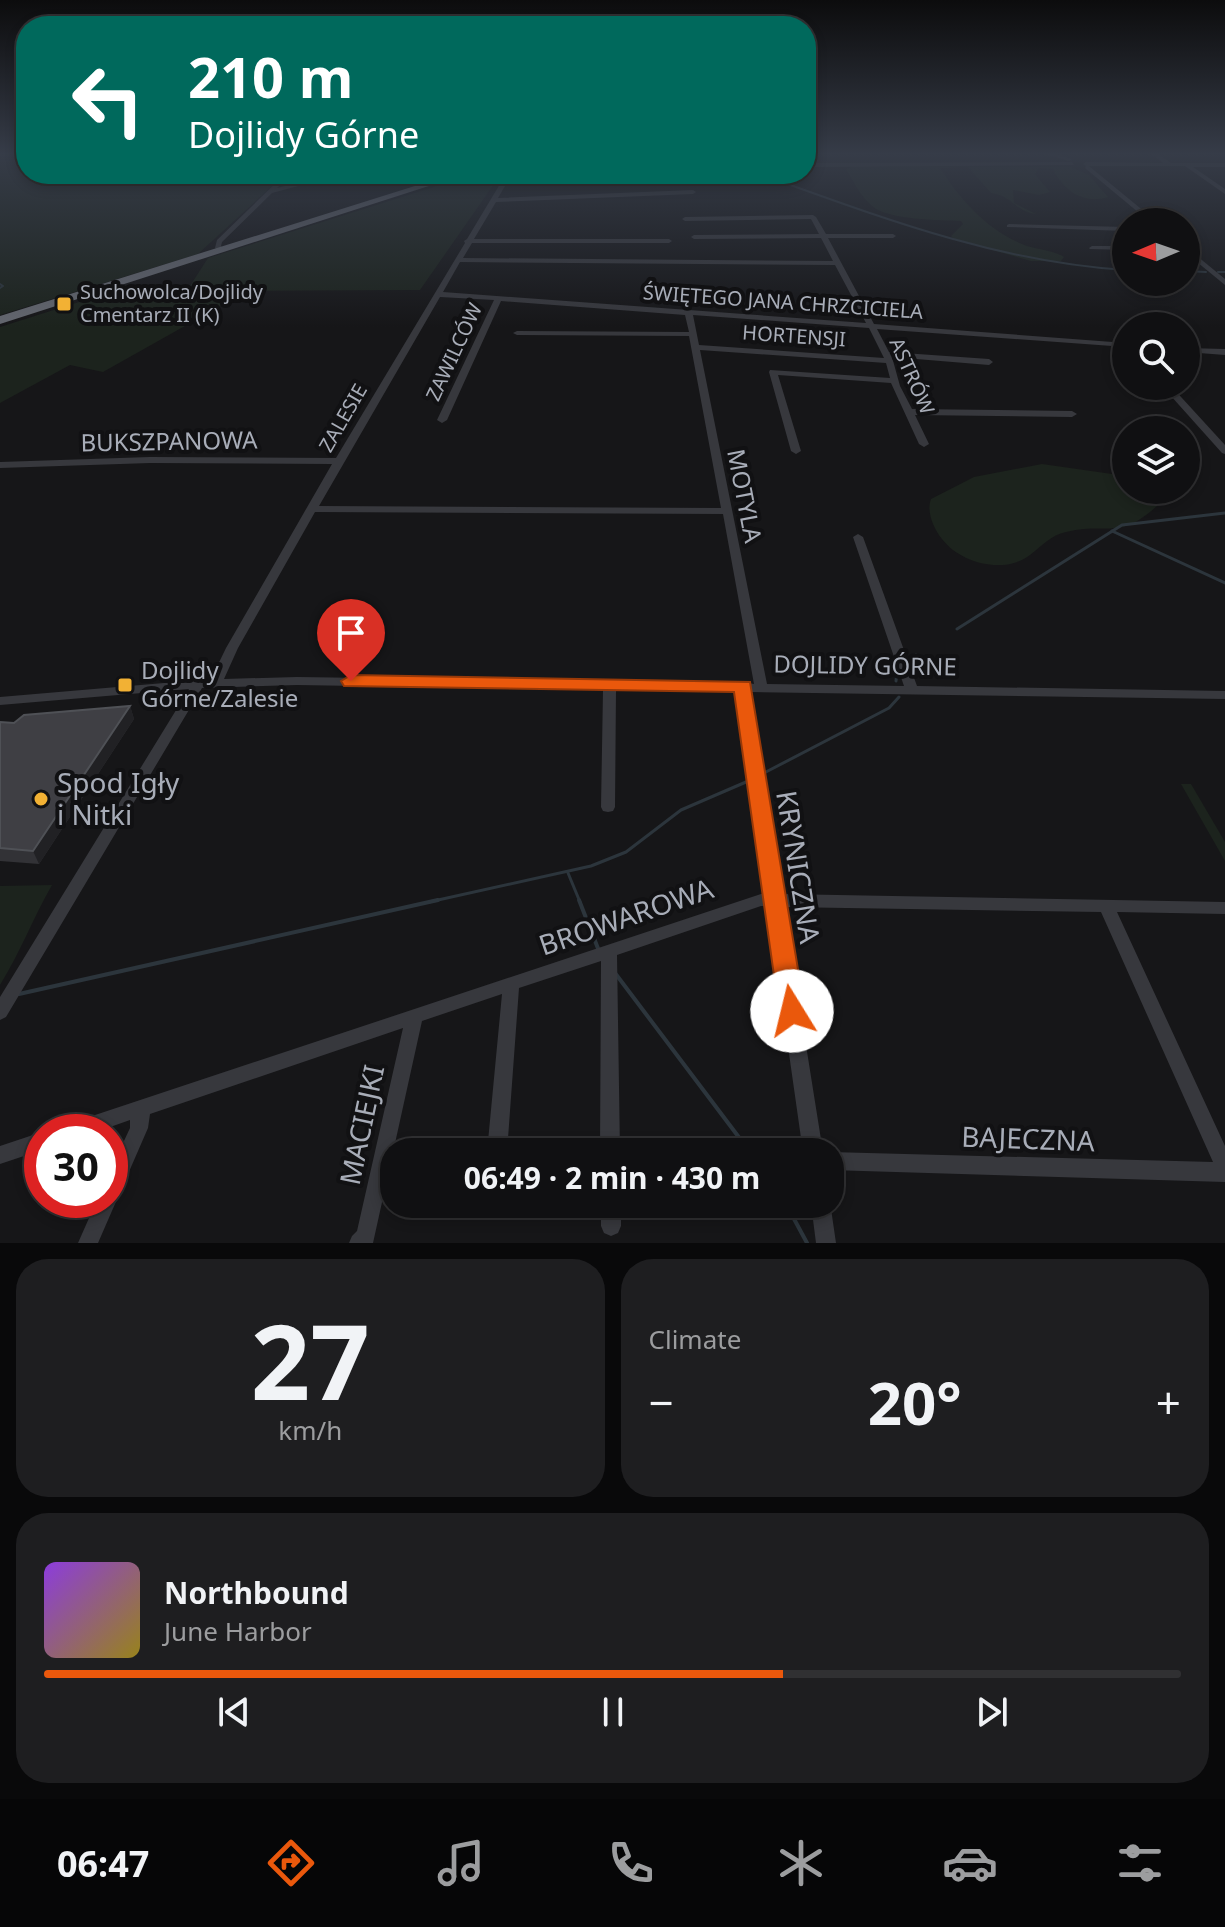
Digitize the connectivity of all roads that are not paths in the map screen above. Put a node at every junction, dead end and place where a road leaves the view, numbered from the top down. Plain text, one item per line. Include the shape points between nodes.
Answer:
1 (251, 211) edge
2 (345, 211) edge
3 (486, 211) edge
4 (685, 219) dead end
5 (1009, 226) dead end
6 (1112, 229) edge
7 (893, 236) dead end
8 (694, 237) dead end
9 (823, 237) junction
10 (467, 241) junction
11 (669, 241) dead end
12 (1092, 248) dead end
13 (1112, 248) edge
14 (221, 250) junction
15 (457, 260) junction
16 (1200, 262) edge
17 (839, 263) junction
18 (1214, 274) junction
19 (1225, 274) edge
20 (1225, 283) edge
21 (437, 294) junction
22 (498, 299) junction
23 (689, 313) junction
24 (0, 320) edge
25 (870, 326) junction
26 (517, 333) dead end
27 (692, 334) junction
28 (1112, 344) edge
29 (695, 347) junction
30 (1200, 351) edge
31 (1225, 352) edge
32 (888, 358) junction
33 (989, 362) dead end
34 (895, 381) junction
35 (1179, 400) edge
36 (908, 412) junction
37 (1072, 414) dead end
38 (442, 420) dead end
39 (924, 444) dead end
40 (796, 451) dead end
41 (1225, 451) edge
42 (339, 461) junction
43 (0, 465) edge
44 (311, 509) junction
45 (727, 511) junction
46 (858, 537) dead end
47 (216, 683) junction
48 (198, 685) junction
49 (610, 685) junction
50 (743, 686) junction
51 (761, 686) junction
52 (912, 689) junction
53 (1225, 695) edge
54 (0, 701) edge
55 (608, 807) dead end
56 (775, 898) junction
57 (1106, 906) junction
58 (1225, 908) edge
59 (609, 953) junction
60 (511, 986) junction
61 (0, 1012) edge
62 (415, 1015) junction
63 (141, 1108) junction
64 (123, 1114) edge
65 (498, 1138) edge
66 (610, 1138) edge
67 (811, 1138) edge
68 (24, 1147) edge
69 (128, 1153) edge
70 (0, 1155) edge
71 (844, 1161) edge
72 (1225, 1170) edge
73 (99, 1218) edge
74 (611, 1218) edge
75 (823, 1218) edge
76 (611, 1226) dead end
77 (88, 1243) edge
78 (359, 1243) edge
79 (826, 1243) edge

1 - 14 street via 219,241
2 - 14 highway
3 - 10 street, ZALESIE
4 - 9 street, ASTRÓW via 813,217
5 - 6 street
7 - 9 street
8 - 9 street
9 - 17 street, ASTRÓW
10 - 11 street
10 - 15 street, ZALESIE
12 - 13 street
14 - 24 highway
15 - 17 street
15 - 21 street, ZALESIE
16 - 18 street
17 - 25 street, ASTRÓW
18 - 19 street
18 - 20 street
21 - 22 street, ŚWIĘTEGO JANA CHRZCICIELA
21 - 42 street, ZALESIE
22 - 23 street, ŚWIĘTEGO JANA CHRZCICIELA
22 - 38 street, ZAWILCÓW
23 - 25 street, ŚWIĘTEGO JANA CHRZCICIELA
23 - 27 street, MOTYLA
25 - 28 street, ŚWIĘTEGO JANA CHRZCICIELA
25 - 32 street, ASTRÓW
26 - 27 street
27 - 29 street, MOTYLA
29 - 32 street, HORTENSJI
29 - 45 street, MOTYLA
30 - 31 street
32 - 33 street, HORTENSJI
32 - 34 street, ASTRÓW
34 - 36 street, ASTRÓW
34 - 40 street via 773,372
35 - 41 street
36 - 37 street
36 - 39 street, ASTRÓW
42 - 43 street, BUKSZPANOWA
42 - 44 street, ZALESIE
44 - 45 street
44 - 47 street, ZALESIE
45 - 51 street, MOTYLA
46 - 52 street
47 - 48 street, DOJLIDY GÓRNE
47 - 49 street, DOJLIDY GÓRNE
48 - 54 street, DOJLIDY GÓRNE
48 - 61 street
49 - 50 street, DOJLIDY GÓRNE
49 - 55 street
50 - 51 street, DOJLIDY GÓRNE
50 - 56 street, KRYNICZNA
51 - 52 street, DOJLIDY GÓRNE
52 - 53 street, DOJLIDY GÓRNE
56 - 57 street, BROWAROWA
56 - 59 street, BROWAROWA
56 - 67 street, KRYNICZNA
57 - 58 street, BROWAROWA
57 - 72 street
59 - 60 street, BROWAROWA
59 - 66 street
60 - 62 street, BROWAROWA
60 - 65 street
62 - 63 street, BROWAROWA
62 - 78 street, MACIEJKI via 366,1236
63 - 64 street, BROWAROWA
63 - 69 street
68 - 70 street
71 - 72 street, BAJECZNA
73 - 77 street
74 - 76 street
75 - 79 street

